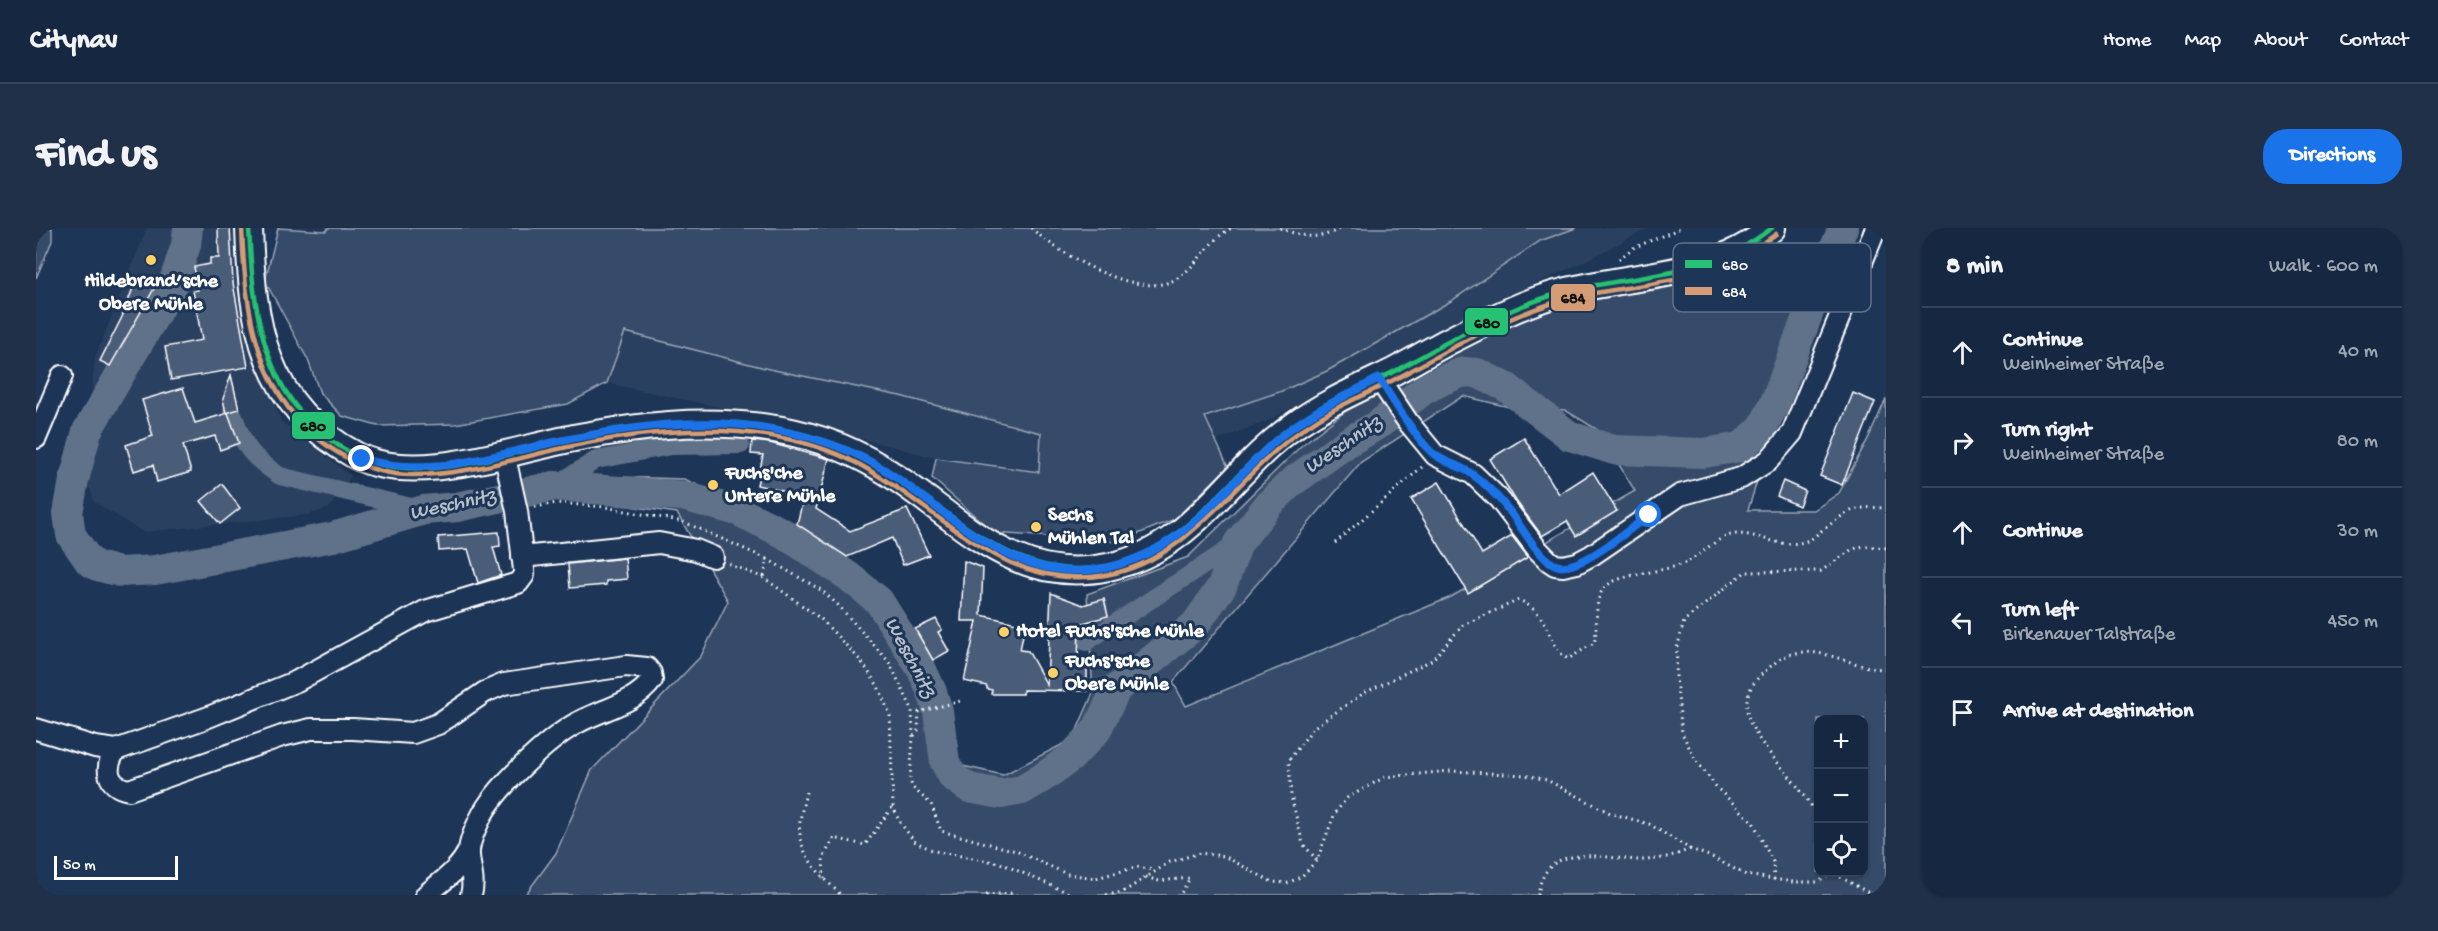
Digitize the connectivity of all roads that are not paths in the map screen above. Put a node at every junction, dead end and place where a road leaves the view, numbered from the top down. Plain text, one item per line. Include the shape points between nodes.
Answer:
1 (249, 228) edge
2 (1772, 228) edge
3 (1876, 228) edge
4 (1750, 243) edge
5 (1870, 243) edge
6 (1673, 272) edge
7 (1842, 312) edge
8 (62, 376) dead end
9 (1383, 385) junction
10 (36, 438) edge
11 (507, 465) junction
12 (522, 557) junction
13 (713, 557) road end
14 (36, 729) edge
15 (116, 750) junction
16 (469, 850) junction
17 (426, 895) edge
18 (471, 895) edge

1 - 11 main road via 250,271 260,336 275,376 302,416 328,440 362,459 385,465
2 - 4 main road
3 - 5 lane
6 - 9 main road via 1616,280 1522,306
7 - 9 lane via 1792,434 1768,461 1741,478 1680,495 1592,555 1559,566 1549,561 1499,499 1473,474 1435,455
8 - 10 lane
9 - 11 main road via 1294,426 1173,540 1131,561 1090,570 1049,568 998,551 882,468 831,444 765,427 657,424 579,437
11 - 12 lane
12 - 13 lane via 659,543
12 - 15 lane via 524,575 514,585 426,612 297,681
14 - 15 lane
15 - 16 lane via 107,770 114,784 129,790 311,729 413,733 438,724 485,692 504,684 626,666 647,668 652,680 645,689 577,723 526,764 480,818
16 - 17 lane via 463,864
16 - 18 lane

